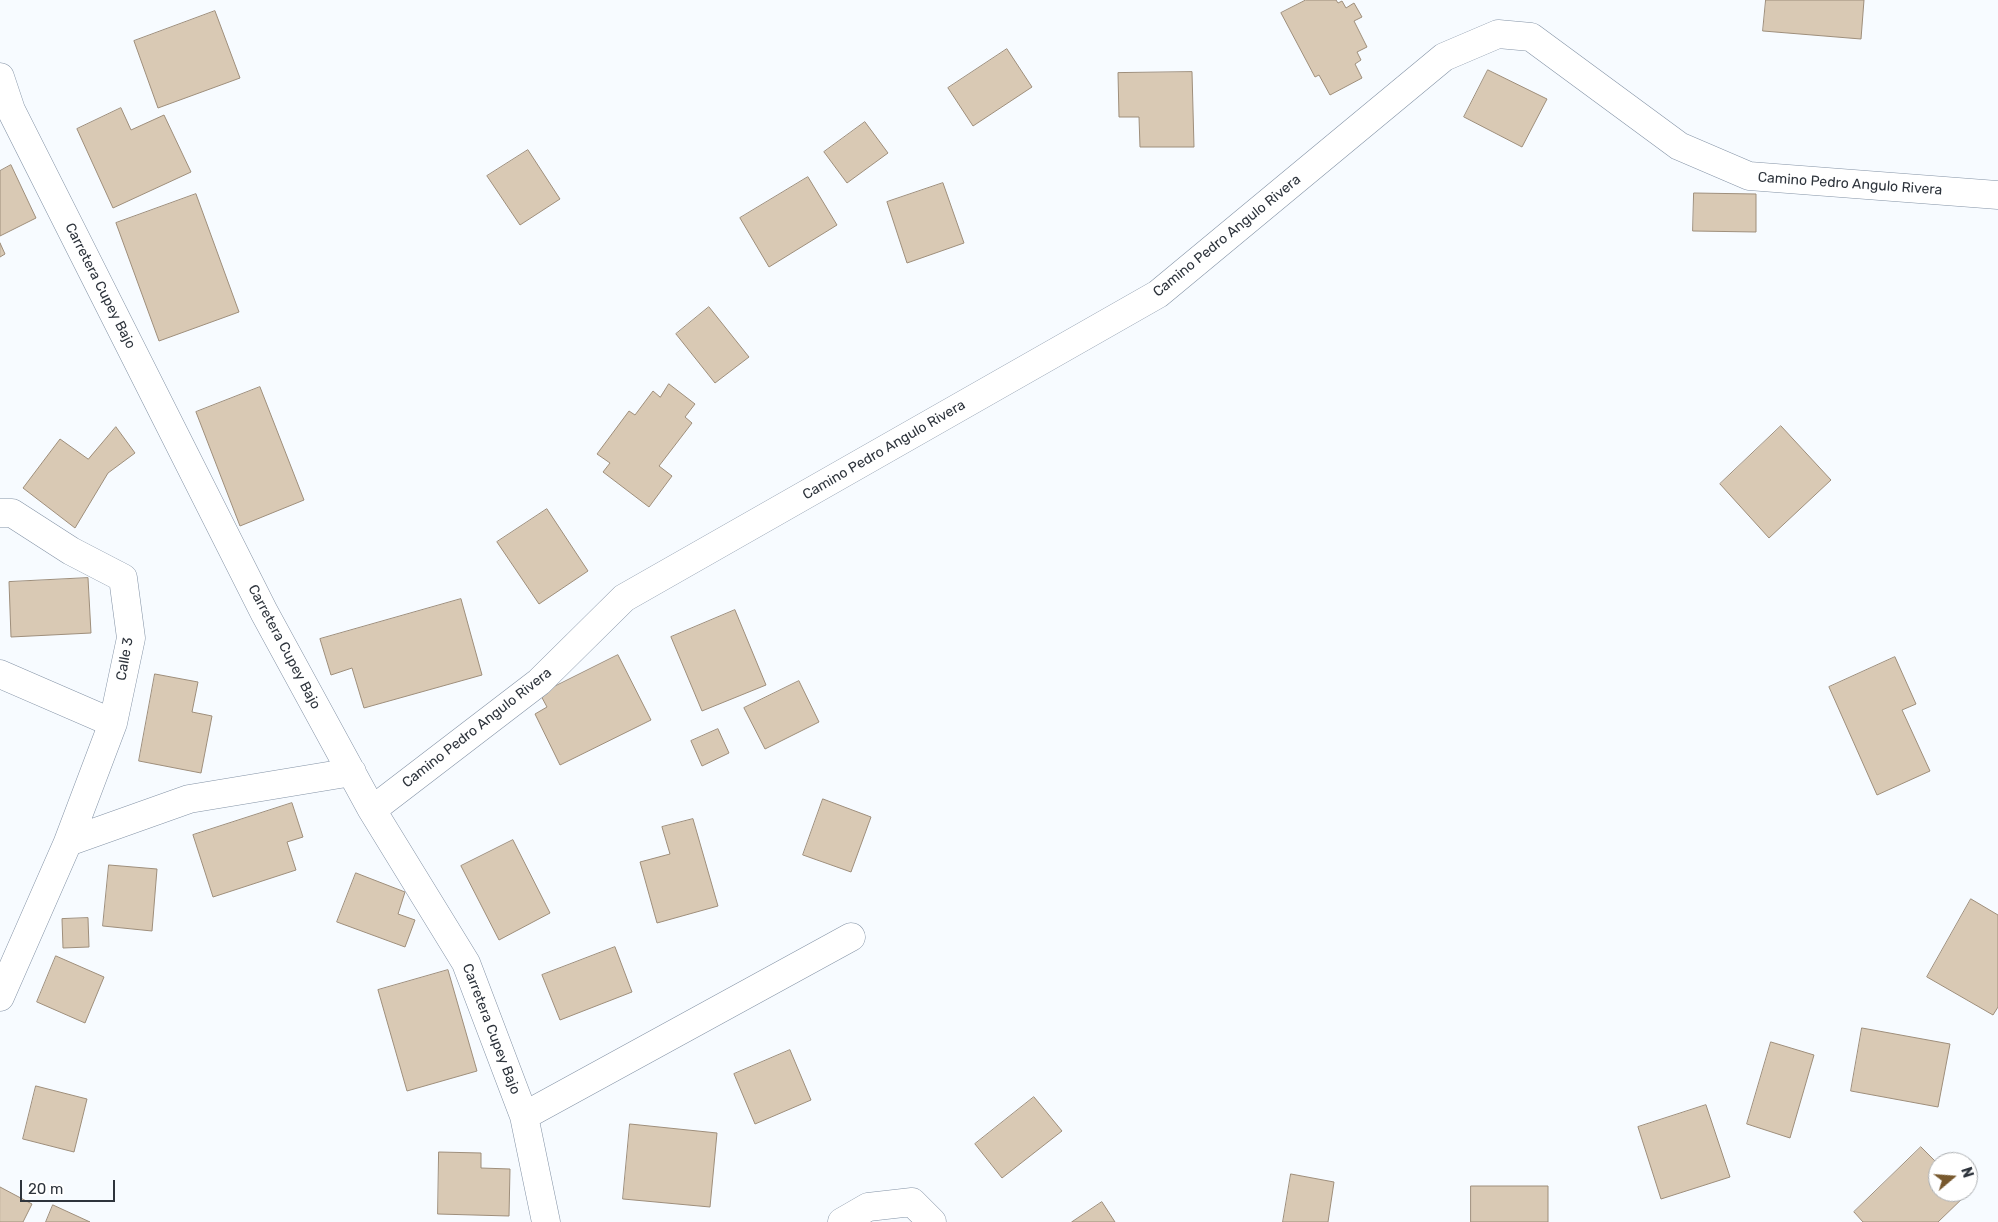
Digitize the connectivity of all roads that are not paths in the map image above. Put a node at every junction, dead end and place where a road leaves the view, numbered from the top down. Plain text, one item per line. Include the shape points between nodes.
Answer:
1 (0, 77) edge
2 (6, 113) edge
3 (1998, 195) edge
4 (0, 513) edge
5 (0, 674) edge
6 (113, 722) junction
7 (352, 772) junction
8 (372, 810) junction
9 (68, 842) junction
10 (851, 937) dead end
11 (0, 997) edge
12 (524, 1116) junction
13 (546, 1222) edge
14 (842, 1222) edge
15 (932, 1222) edge

1 - 2 street, Carretera Cupey Bajo
2 - 7 street, Carretera Cupey Bajo via 264,612
3 - 8 street, Camino Pedro Angulo Rivera via 1749,176 1679,146 1531,38 1498,34 1444,57 1158,294 624,598 539,682
4 - 6 street, Calle 3 via 12,513 71,551 123,578 131,638
5 - 6 street
6 - 9 street, Calle 3
7 - 8 street, Carretera Cupey Bajo
7 - 9 street via 189,799
8 - 12 street, Carretera Cupey Bajo via 466,963
9 - 11 street, Calle 3
10 - 12 street
12 - 13 street, Carretera Cupey Bajo
14 - 15 street via 868,1207 912,1202

